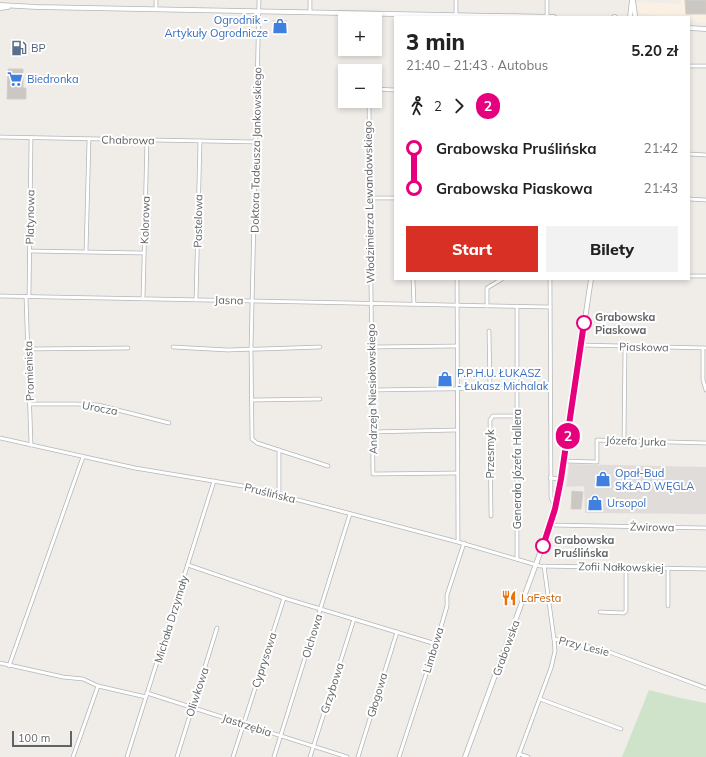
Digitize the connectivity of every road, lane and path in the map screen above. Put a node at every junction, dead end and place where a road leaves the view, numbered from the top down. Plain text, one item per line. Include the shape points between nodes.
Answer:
1 (156, 0) edge
2 (259, 0) edge
3 (310, 0) edge
4 (456, 0) edge
5 (547, 0) edge
6 (632, 0) edge
7 (0, 5) edge
8 (14, 6) junction
9 (0, 8) edge
10 (156, 9) junction
11 (259, 11) junction
12 (310, 11) junction
13 (412, 15) edge
14 (456, 16) edge
15 (547, 16) edge
16 (629, 16) edge
17 (637, 16) edge
18 (690, 28) edge
19 (706, 29) edge
20 (690, 66) edge
21 (706, 66) edge
22 (382, 89) edge
23 (394, 90) edge
24 (369, 108) edge
25 (0, 137) edge
26 (31, 138) junction
27 (89, 139) junction
28 (147, 140) junction
29 (200, 141) junction
30 (256, 142) junction
31 (690, 154) edge
32 (706, 155) edge
33 (369, 198) junction
34 (394, 198) edge
35 (690, 199) edge
36 (706, 200) edge
37 (30, 251) junction
38 (86, 252) junction
39 (144, 254) junction
40 (690, 276) edge
41 (706, 276) edge
42 (413, 280) edge
43 (457, 280) edge
44 (500, 280) edge
45 (550, 280) edge
46 (591, 280) edge
47 (0, 296) edge
48 (28, 297) junction
49 (143, 299) junction
50 (196, 300) junction
51 (252, 301) junction
52 (370, 304) junction
53 (414, 304) junction
54 (457, 305) junction
55 (487, 306) junction
56 (517, 306) junction
57 (550, 307) junction
58 (489, 331) dead end
59 (581, 345) junction
60 (457, 346) junction
61 (625, 346) junction
62 (173, 347) dead end
63 (320, 347) dead end
64 (128, 348) dead end
65 (371, 348) junction
66 (704, 348) edge
67 (29, 349) junction
68 (251, 349) junction
69 (457, 388) junction
70 (490, 388) junction
71 (517, 388) junction
72 (372, 390) junction
73 (706, 390) edge
74 (320, 399) dead end
75 (252, 400) junction
76 (30, 404) junction
77 (517, 416) junction
78 (169, 423) dead end
79 (457, 430) junction
80 (372, 432) junction
81 (0, 438) edge
82 (624, 440) junction
83 (706, 442) edge
84 (31, 445) junction
85 (279, 450) junction
86 (84, 457) junction
87 (564, 461) junction
88 (328, 466) dead end
89 (457, 473) junction
90 (550, 478) junction
91 (561, 479) junction
92 (214, 481) junction
93 (279, 494) junction
94 (556, 504) junction
95 (350, 514) junction
96 (491, 516) dead end
97 (550, 525) junction
98 (706, 528) edge
99 (458, 542) junction
100 (464, 543) junction
101 (517, 559) junction
102 (188, 565) junction
103 (536, 565) junction
104 (544, 566) junction
105 (626, 568) junction
106 (668, 568) junction
107 (706, 569) edge
108 (284, 598) junction
109 (668, 606) dead end
110 (320, 609) junction
111 (600, 612) dead end
112 (354, 619) junction
113 (218, 628) dead end
114 (397, 632) junction
115 (554, 639) junction
116 (436, 644) junction
117 (0, 664) edge
118 (9, 666) junction
119 (98, 686) junction
120 (706, 688) edge
121 (146, 695) junction
122 (540, 699) junction
123 (192, 708) junction
124 (244, 724) junction
125 (621, 729) dead end
126 (280, 736) junction
127 (313, 747) junction
128 (518, 755) edge
129 (74, 757) edge
130 (127, 757) edge
131 (177, 757) edge
132 (233, 757) edge
133 (274, 757) edge
134 (310, 757) edge
135 (347, 757) edge
136 (358, 757) edge
137 (399, 757) edge
138 (465, 757) edge
139 (528, 757) edge

1 - 10 street
2 - 11 street, Doktora Tadeusza Jankowskiego
3 - 12 street
4 - 14 street
5 - 15 street
6 - 16 street
6 - 17 street
7 - 8 street
8 - 9 street
8 - 10 street
10 - 11 street
11 - 12 street
11 - 30 street, Doktora Tadeusza Jankowskiego
12 - 13 street
13 - 14 street
18 - 19 street
20 - 21 street
22 - 23 street
24 - 33 street, Włodzimierza Lewandowskiego
25 - 26 street, Chabrowa
26 - 27 street, Chabrowa
26 - 37 street, Platynowa
27 - 28 street, Chabrowa
27 - 38 street
28 - 29 street, Chabrowa
28 - 39 street, Kolorowa
29 - 30 street, Chabrowa
29 - 50 street, Pastelowa
30 - 51 street, Doktora Tadeusza Jankowskiego
31 - 32 street
33 - 34 street
33 - 52 street, Włodzimierza Lewandowskiego
35 - 36 street
37 - 38 street
37 - 48 street, Platynowa
38 - 39 street
39 - 49 street, Kolorowa
40 - 41 street
42 - 53 street
43 - 54 street
44 - 55 street via 487,288
45 - 57 street
46 - 59 street, Grabowska
47 - 48 street, Jasna
48 - 49 street, Jasna
48 - 67 street, Promienista
49 - 50 street, Jasna
50 - 51 street, Jasna
51 - 52 street, Jasna
51 - 68 street, Doktora Tadeusza Jankowskiego
52 - 53 street, Jasna
52 - 65 street, Andrzeja Niesiołowskiego
53 - 54 street, Jasna
54 - 55 street, Jasna
54 - 60 street
55 - 56 street, Jasna
56 - 57 street, Jasna
56 - 71 street, Generała Józefa Hallera
57 - 90 street
58 - 70 street
59 - 61 street, Piaskowa
59 - 87 street, Grabowska
60 - 65 street
60 - 69 street
61 - 66 street, Piaskowa
61 - 82 street
62 - 68 street
63 - 68 street
64 - 67 street
65 - 72 street, Andrzeja Niesiołowskiego
66 - 73 street via 702,380
67 - 76 street, Promienista
68 - 75 street, Doktora Tadeusza Jankowskiego
69 - 70 street
69 - 72 street
69 - 79 street
70 - 71 street
71 - 77 street, Generała Józefa Hallera
72 - 80 street, Andrzeja Niesiołowskiego
74 - 75 street
75 - 85 street, Doktora Tadeusza Jankowskiego via 252,439
76 - 78 street, Urocza via 98,405
76 - 84 street, Promienista
77 - 96 street, Przesmyk via 494,416 490,420
77 - 101 street, Generała Józefa Hallera
79 - 80 street
79 - 89 street
80 - 89 street, Andrzeja Niesiołowskiego via 373,474
81 - 84 street, Pruślińska
82 - 83 street, Józefa Jurka
82 - 87 street, Józefa Jurka via 597,440 597,462
84 - 86 street, Pruślińska
85 - 88 street
85 - 93 street
86 - 92 street, Pruślińska via 158,473
86 - 118 street
87 - 91 street, Grabowska
89 - 99 street
90 - 91 street
90 - 94 street via 550,498
91 - 94 street, Grabowska
92 - 93 street, Pruślińska
92 - 102 street, Michała Drzymały
93 - 95 street, Pruślińska
94 - 97 street, Grabowska
95 - 99 street, Pruślińska
95 - 110 street, Olchowa
97 - 98 street, Żwirowa
97 - 103 street, Grabowska
99 - 100 street, Pruślińska
100 - 101 street, Pruślińska
100 - 116 street, Limbowa via 447,595 447,606
101 - 103 street, Pruślińska
102 - 108 street
102 - 121 street, Michała Drzymały
103 - 104 street, Zofii Nałkowskiej
103 - 138 street, Grabowska
104 - 105 street, Zofii Nałkowskiej
104 - 115 street, Przy Lesie
105 - 106 street, Zofii Nałkowskiej
105 - 111 street via 626,611
106 - 107 street, Zofii Nałkowskiej
106 - 109 street
108 - 110 street
108 - 124 street, Cyprysowa
110 - 112 street
110 - 126 street, Olchowa
112 - 114 street
112 - 127 street, Grzybowa
113 - 123 street, Oliwkowa
114 - 116 street
114 - 136 street, Głogowa
115 - 120 street, Przy Lesie via 604,650
115 - 122 street via 555,651
116 - 137 street, Limbowa
117 - 118 street, Jastrzębia
118 - 119 street, Jastrzębia via 83,679
119 - 121 street, Jastrzębia
119 - 129 street
121 - 123 street, Jastrzębia
121 - 130 street, Michała Drzymały
122 - 125 street
122 - 128 street
123 - 124 street, Jastrzębia
123 - 131 street, Oliwkowa
124 - 126 street, Jastrzębia
124 - 132 street, Cyprysowa
126 - 127 street, Jastrzębia
126 - 133 street, Olchowa
127 - 134 street, Grzybowa
127 - 135 street, Jastrzębia
128 - 139 street

